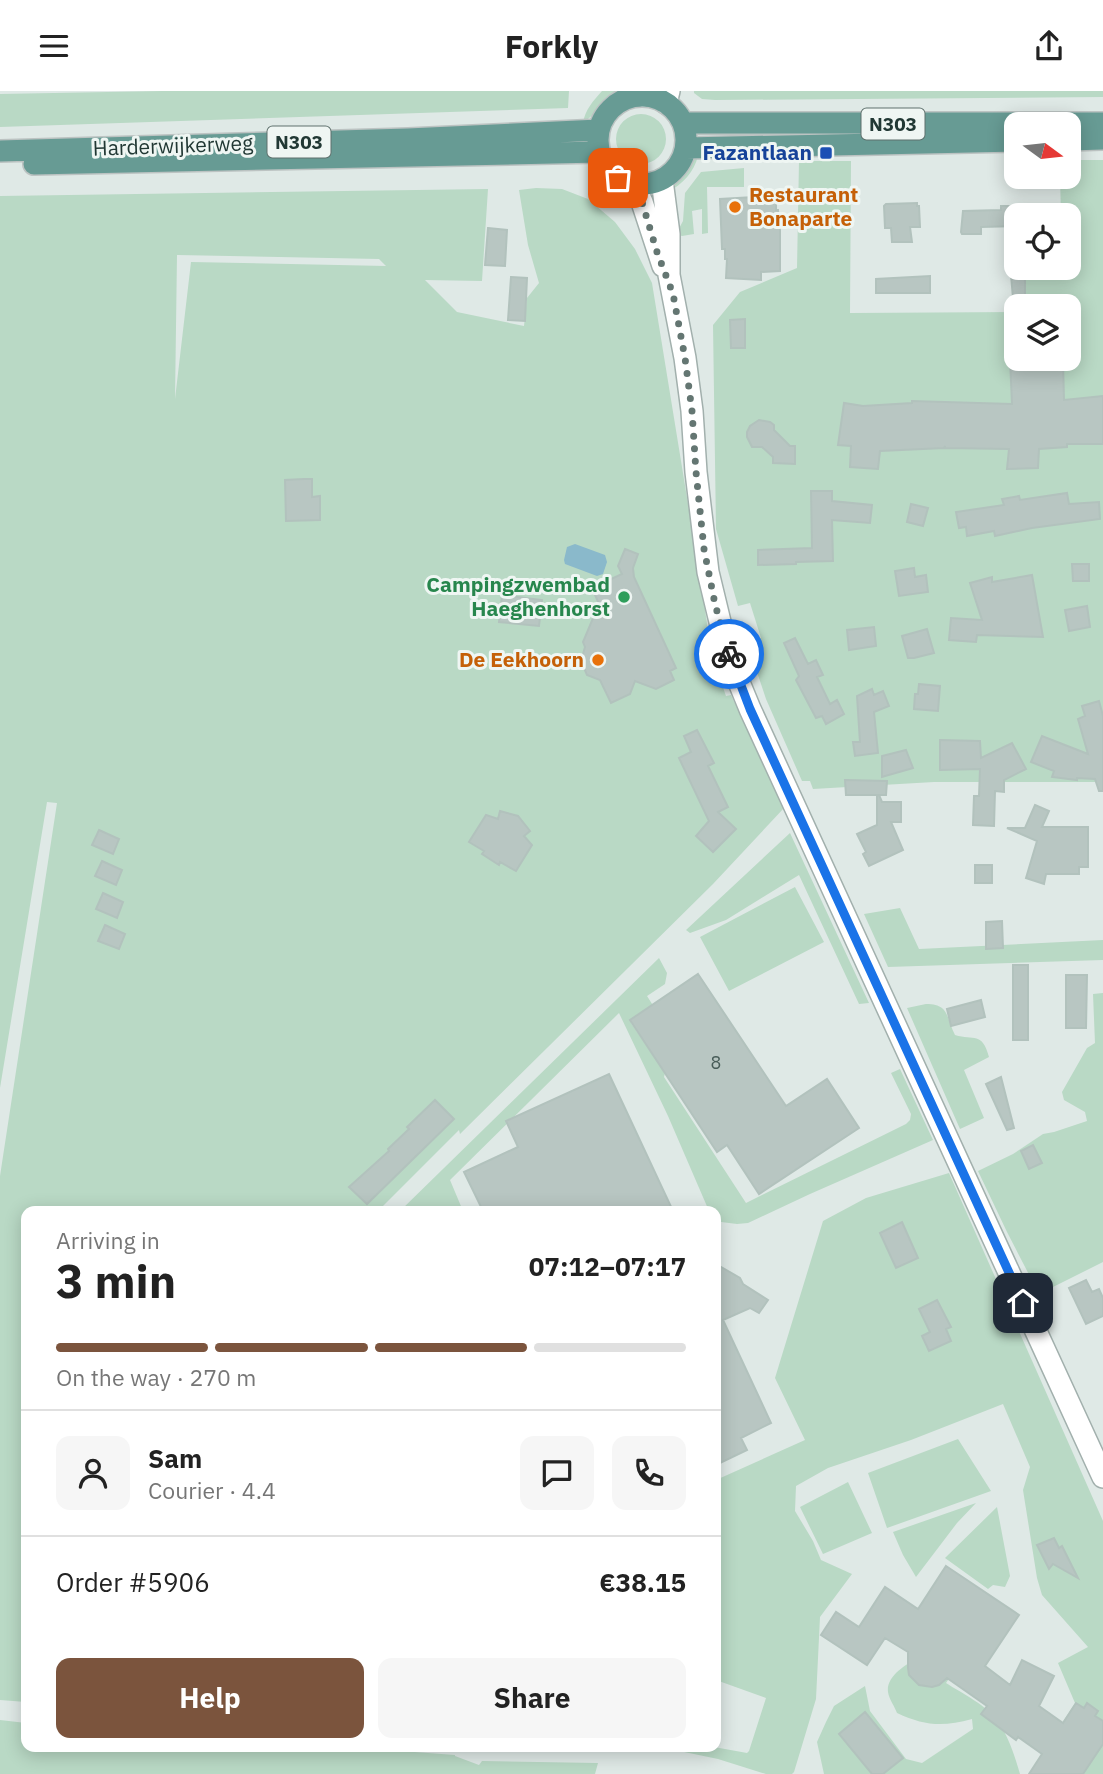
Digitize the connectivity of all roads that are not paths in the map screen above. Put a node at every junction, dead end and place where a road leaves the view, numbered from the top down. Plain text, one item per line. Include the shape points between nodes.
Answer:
1 (644, 93) edge
2 (668, 97) edge
3 (683, 123) junction
4 (1103, 123) edge
5 (599, 130) junction
6 (1103, 139) edge
7 (1082, 140) edge
8 (1004, 141) edge
9 (686, 148) junction
10 (0, 151) edge
11 (599, 152) junction
12 (0, 165) edge
13 (662, 180) junction
14 (633, 184) junction
15 (673, 294) junction
16 (1103, 1477) edge

1 - 2 main road
1 - 5 main road via 615,105
2 - 3 main road
3 - 4 main road, N303
3 - 9 main road
5 - 10 main road, Harderwijkerweg / N303
5 - 11 main road
6 - 7 main road
8 - 9 main road, N303
9 - 13 main road via 673,172
11 - 12 main road, Harderwijkerweg / N303
11 - 14 main road via 618,178
13 - 14 main road
13 - 15 street
14 - 15 street
15 - 16 street via 690,398 708,572 736,675

